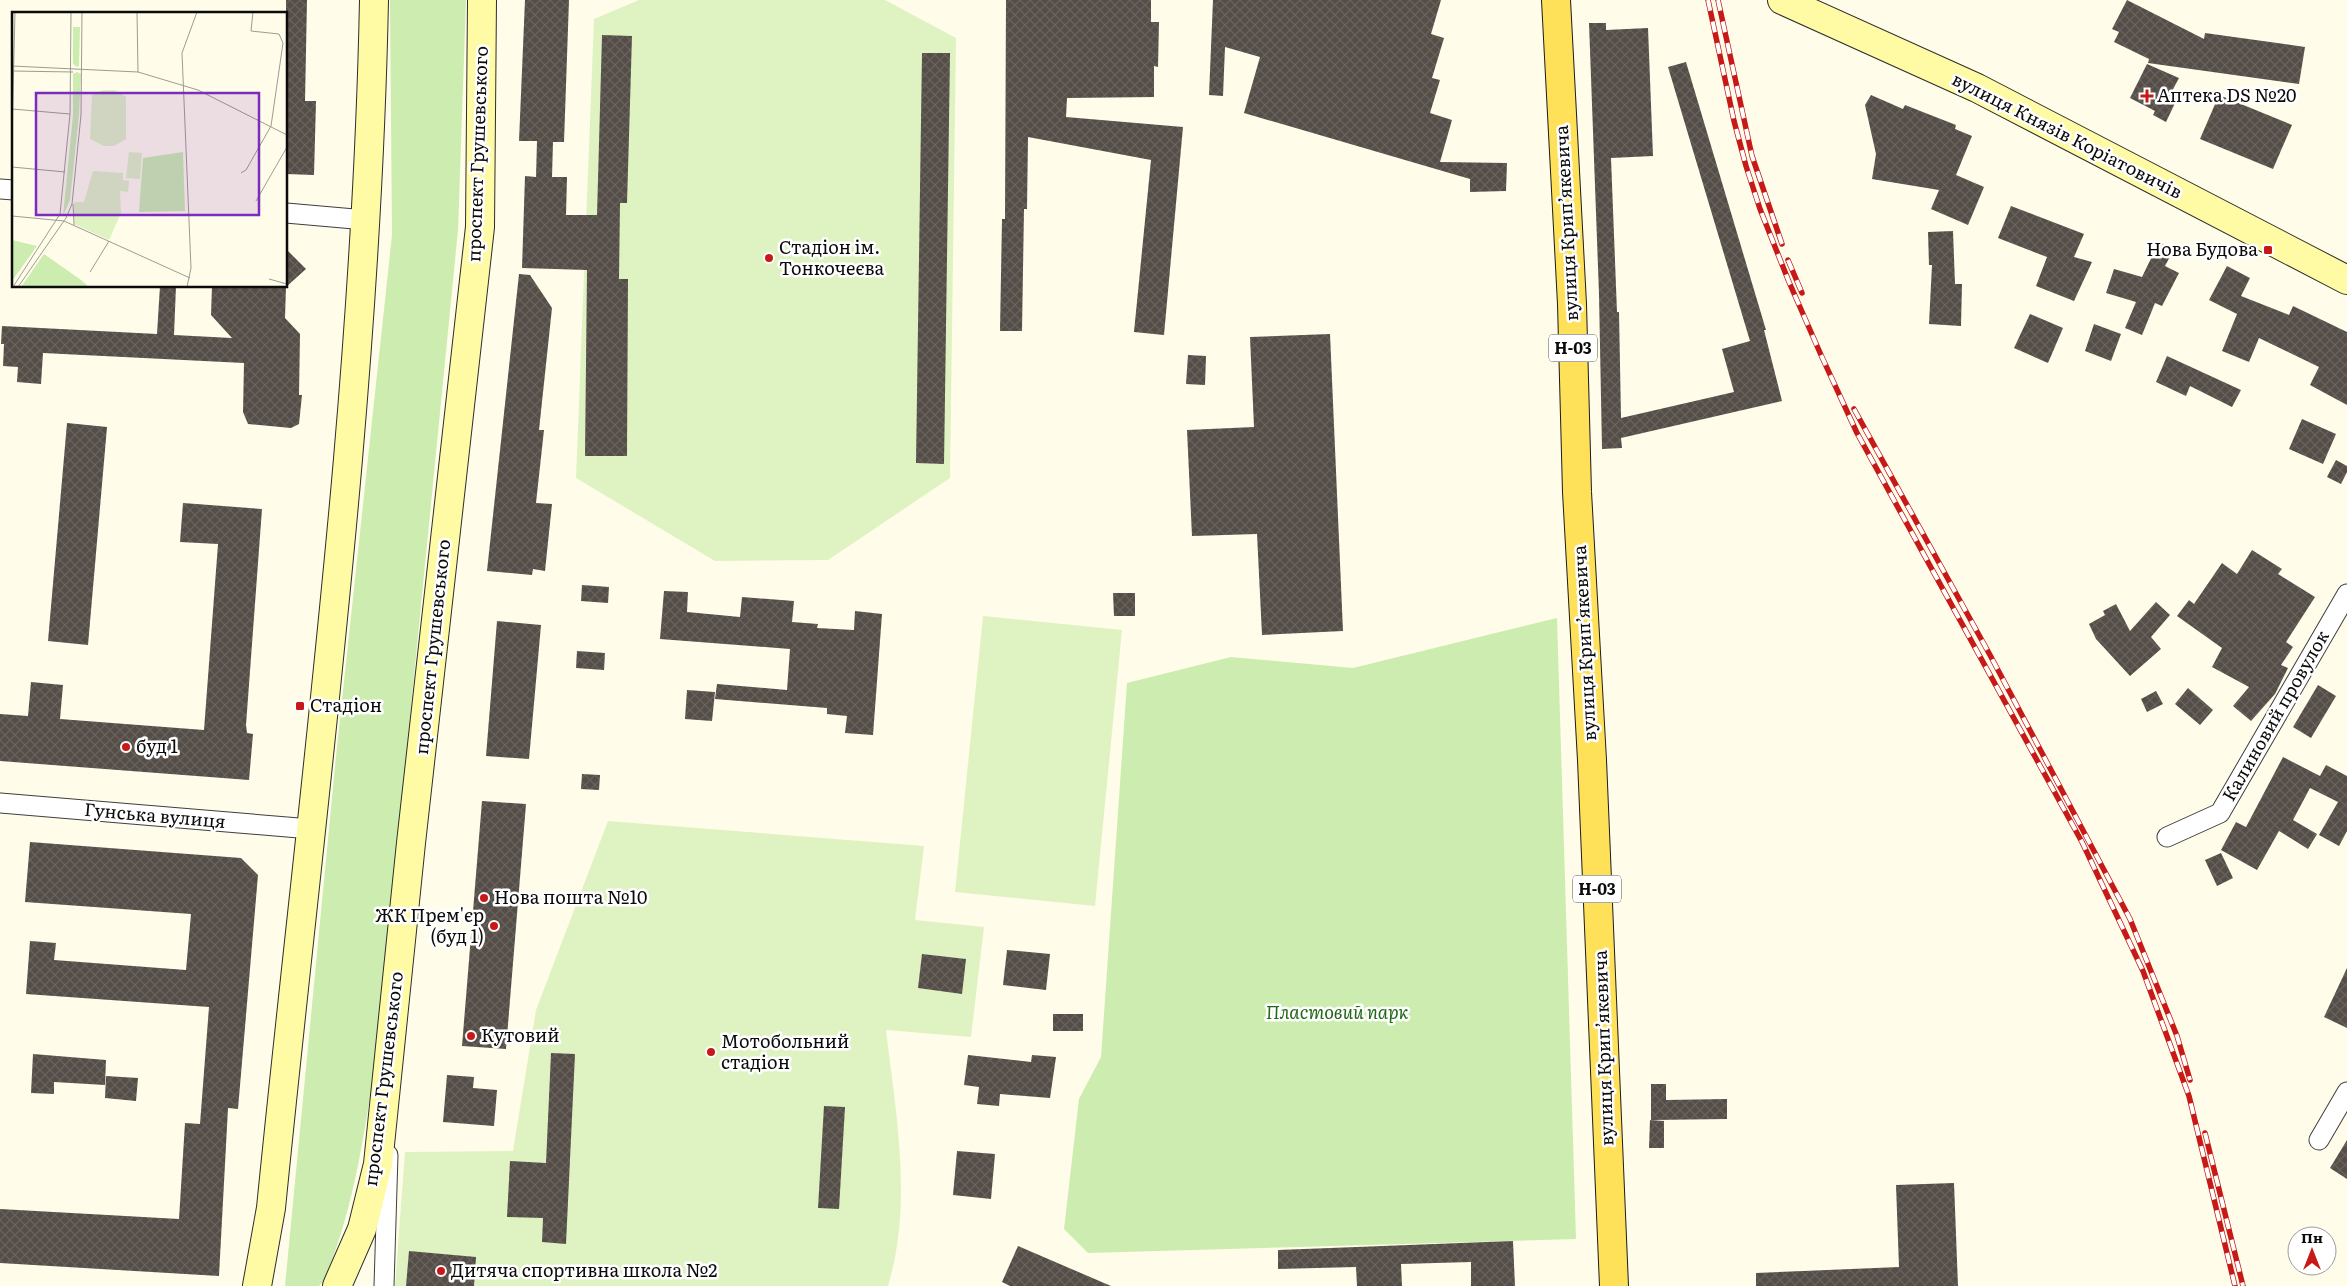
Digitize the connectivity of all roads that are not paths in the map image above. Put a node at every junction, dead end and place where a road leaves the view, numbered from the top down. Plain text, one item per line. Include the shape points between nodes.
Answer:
1 (374, 0) edge
2 (482, 0) edge
3 (1556, 0) edge
4 (1782, 0) edge
5 (288, 213) edge
6 (366, 220) junction
7 (2347, 280) edge
8 (2347, 594) edge
9 (0, 803) edge
10 (311, 829) junction
11 (2167, 837) dead end
12 (388, 1067) junction
13 (2347, 1092) edge
14 (2319, 1140) dead end
15 (257, 1286) edge
16 (336, 1286) edge
17 (384, 1286) edge
18 (1614, 1286) edge

1 - 6 main road
2 - 12 main road, проспект Грушевського via 480,227
3 - 18 main road, вулиця Крипʼякевича / Н-03
4 - 7 main road, вулиця Князів Коріатовичів via 1977,88
5 - 6 street
6 - 10 main road via 347,463
8 - 11 street, Калиновий провулок via 2220,813
9 - 10 street, Гунська вулиця
10 - 15 main road via 271,1208
12 - 16 main road, проспект Грушевського via 378,1164 362,1229
12 - 17 street via 388,1213
13 - 14 street

